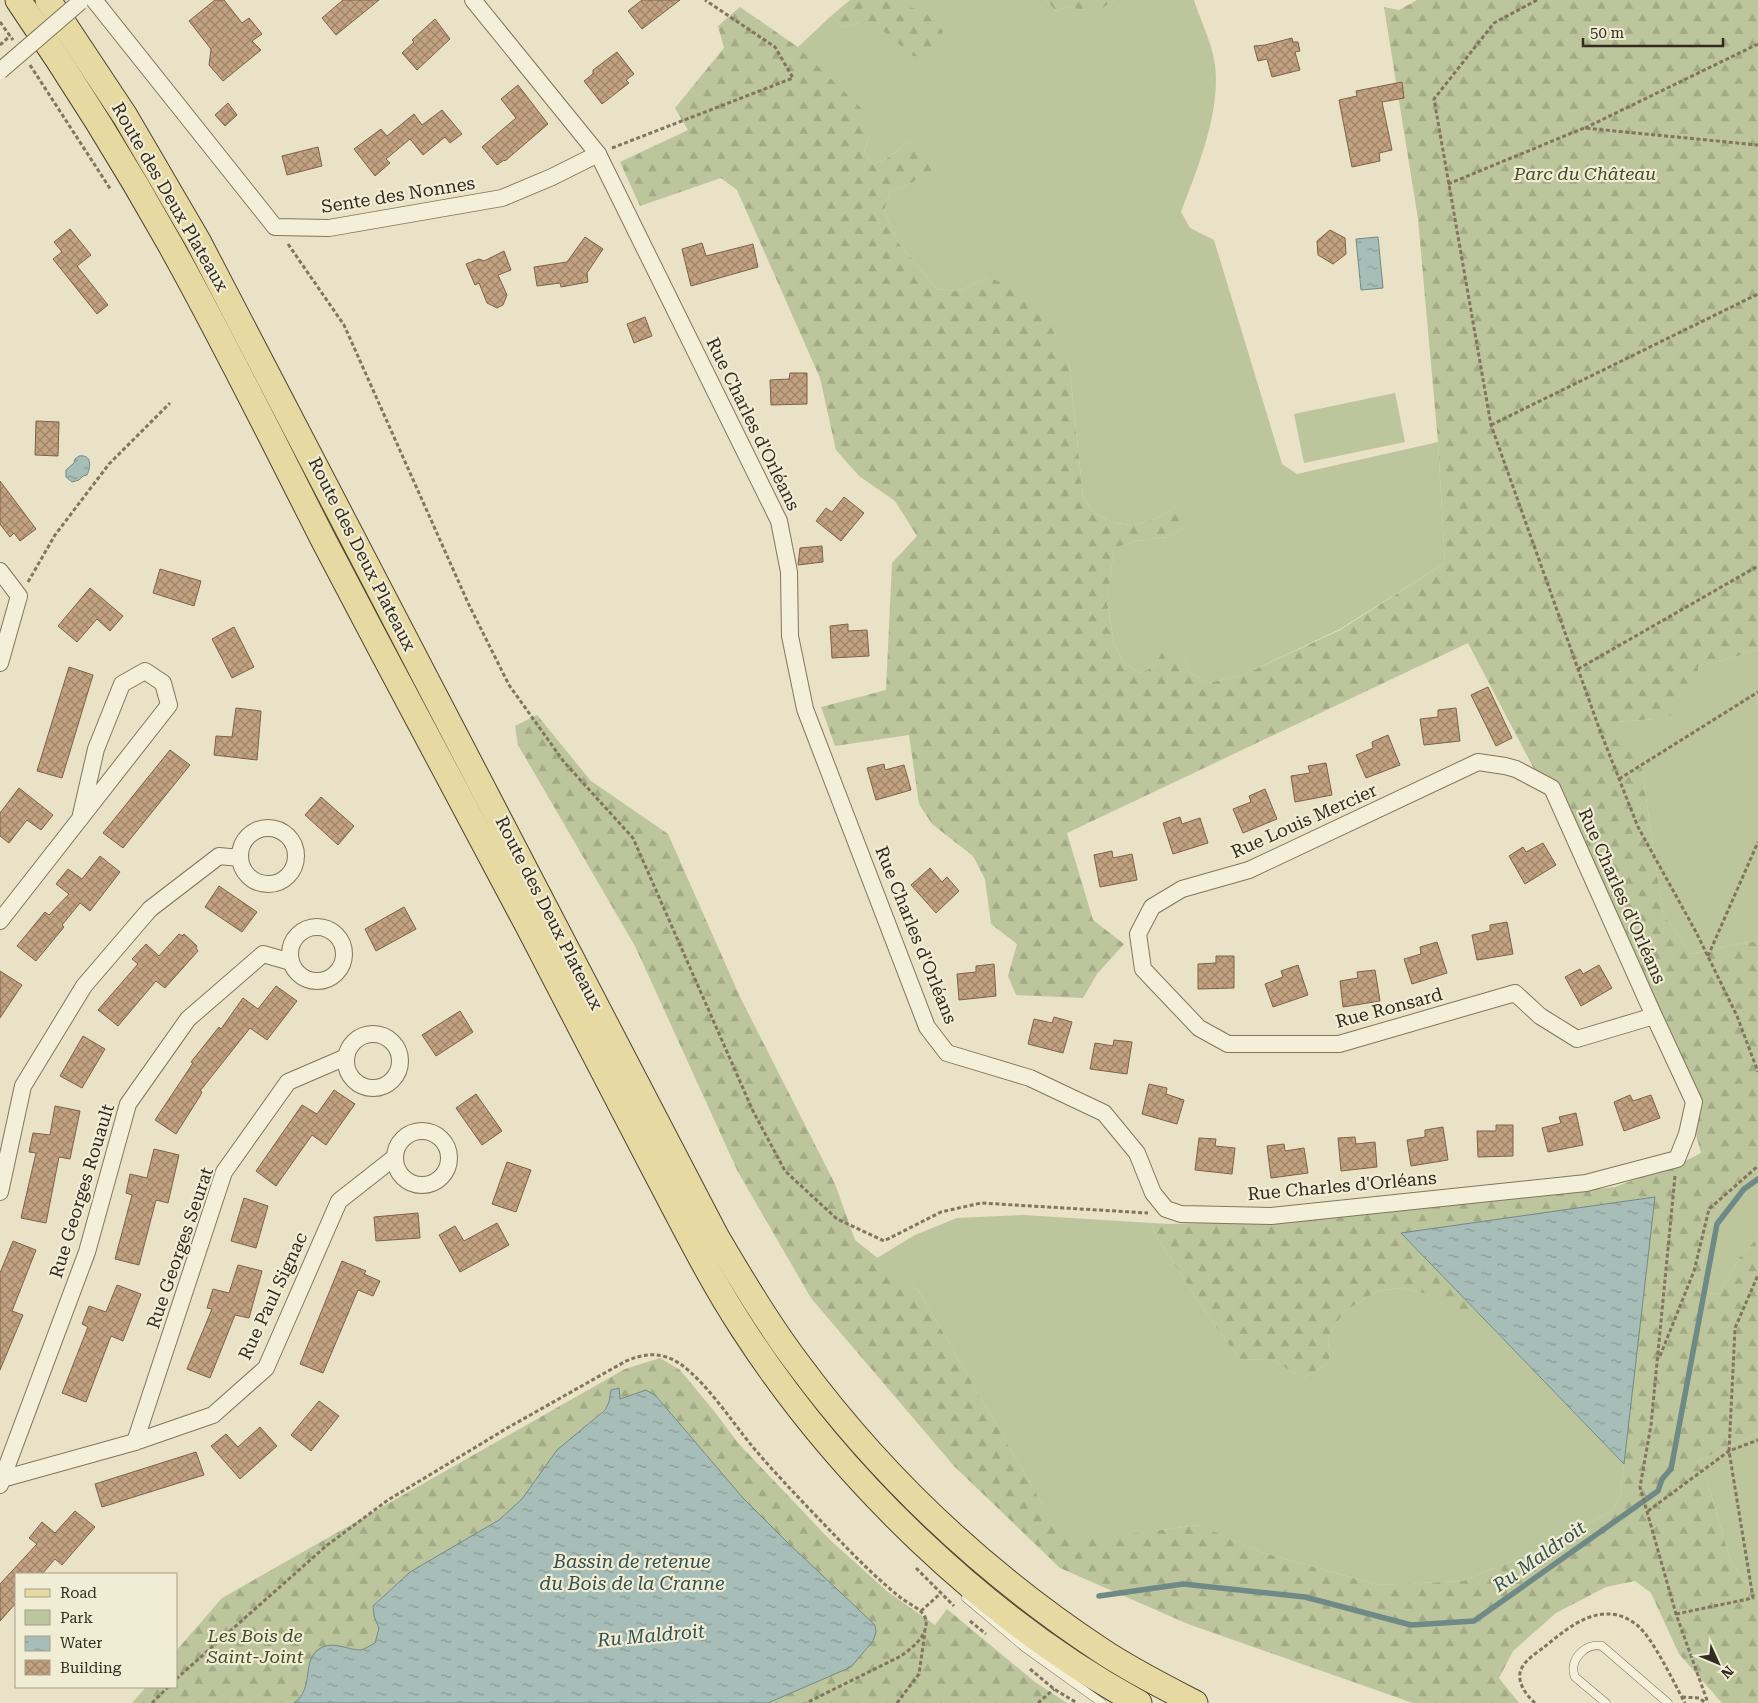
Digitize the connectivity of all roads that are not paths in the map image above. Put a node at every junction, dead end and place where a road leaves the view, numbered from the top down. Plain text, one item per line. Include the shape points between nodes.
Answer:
1 (18, 0) edge
2 (48, 0) edge
3 (473, 0) edge
4 (85, 1) edge
5 (0, 71) edge
6 (598, 154) junction
7 (0, 572) edge
8 (0, 663) edge
9 (1506, 766) joint
10 (80, 819) junction
11 (240, 858) dead end
12 (0, 920) edge
13 (291, 962) dead end
14 (1143, 969) joint
15 (1654, 1016) junction
16 (346, 1057) dead end
17 (395, 1157) dead end
18 (0, 1192) edge
19 (136, 1442) junction
20 (1, 1482) edge
21 (958, 1590) dead end
22 (1102, 1703) edge
23 (1139, 1703) edge
24 (1195, 1703) edge
25 (1606, 1703) edge
26 (1668, 1703) edge

1 - 23 main road, Route des Deux Plateaux via 130,174 197,293 418,720 713,1279 745,1333 794,1401 907,1533 1060,1654
2 - 24 main road, Route des Deux Plateaux via 124,116 198,241 716,1236 755,1302 840,1418 939,1524 1020,1593 1065,1626
3 - 6 street, Rue Charles d'Orléans
4 - 5 street, bridge
4 - 6 street, Sente des Nonnes via 276,227 329,228 502,198
6 - 15 street, Rue Charles d'Orléans via 779,521 789,572 790,636 805,709 928,1027 947,1053 1030,1078 1104,1113 1137,1153 1153,1192 1166,1209 1181,1214 1272,1216 1586,1183 1677,1159 1694,1102
7 - 8 street via 19,596
9 - 14 street, Rue Louis Mercier via 1478,762 1250,870 1182,889 1152,907 1138,934
9 - 15 street, Rue Charles d'Orléans via 1552,788
10 - 10 street via 169,705 163,683 145,671 122,684 96,750
10 - 12 street
11 - 18 street via 219,856 150,909 84,986 23,1086
13 - 20 street, Rue Georges Rouault via 263,954 188,1019 128,1104 87,1252
14 - 15 street, Rue Ronsard via 1199,1028 1228,1044 1339,1044 1515,993 1540,1016 1577,1039
16 - 19 street, Rue Georges Seurat via 288,1082 224,1172
17 - 19 street, Rue Paul Signac via 339,1201 266,1368 213,1415
19 - 20 street, Rue Paul Signac
21 - 22 lane via 1024,1647
25 - 26 lane via 1572,1671 1577,1657 1593,1645 1602,1646

